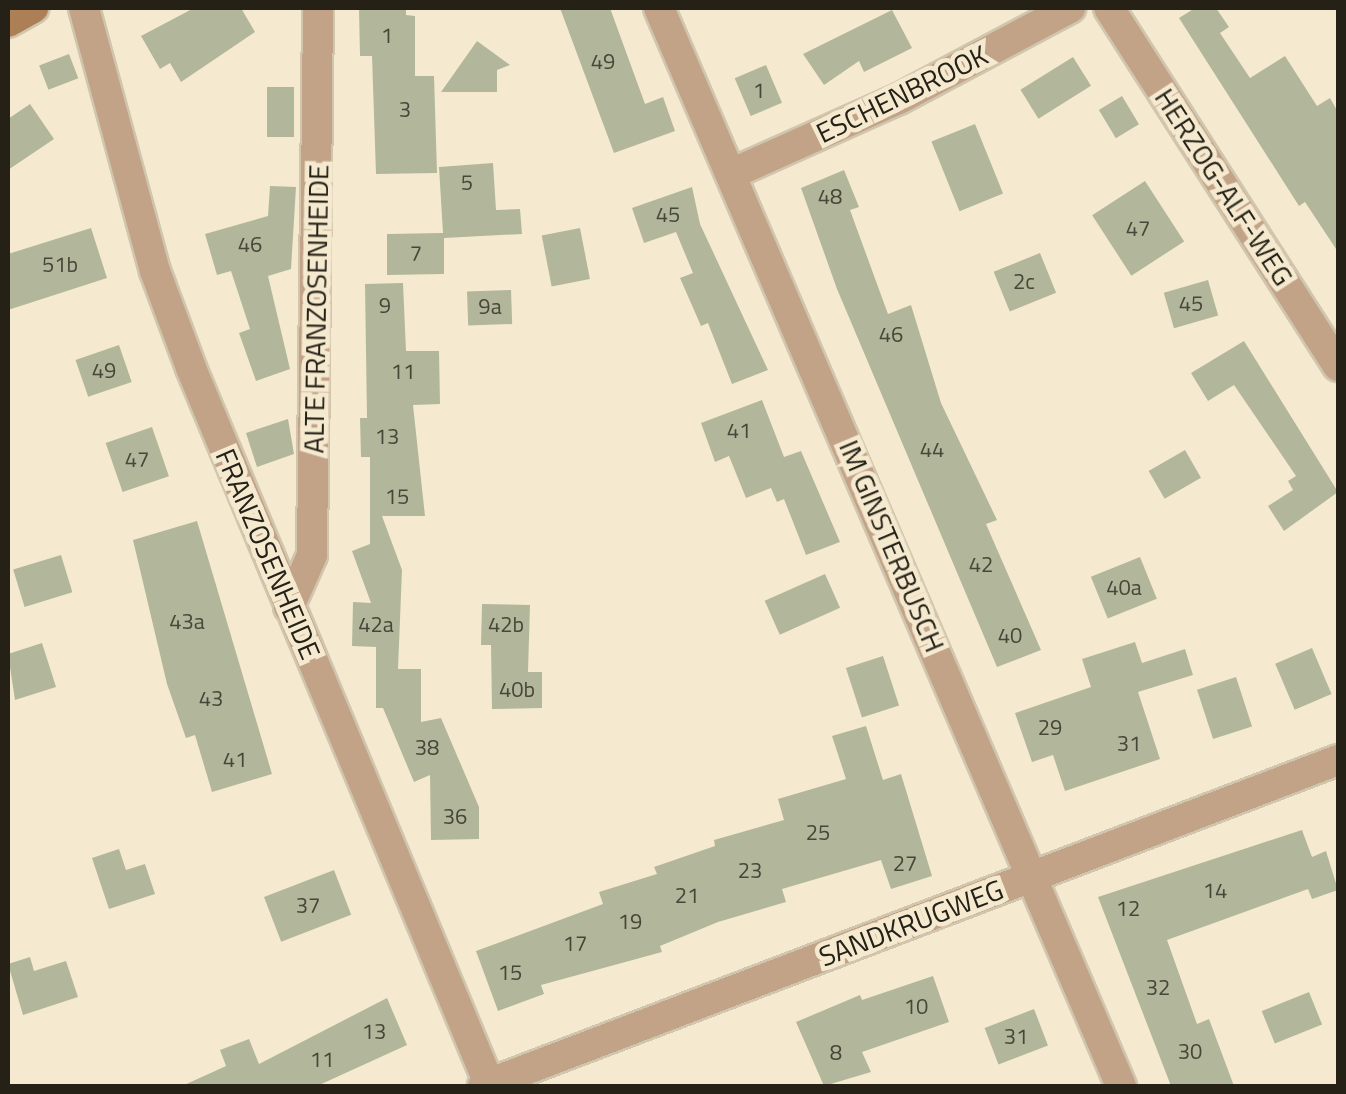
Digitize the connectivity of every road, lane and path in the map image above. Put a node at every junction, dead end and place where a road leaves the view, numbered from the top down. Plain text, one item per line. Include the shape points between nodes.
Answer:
1 (33, 8) edge
2 (84, 8) edge
3 (318, 8) edge
4 (659, 8) edge
5 (1070, 8) edge
6 (1109, 8) edge
7 (8, 22) edge
8 (731, 174) junction
9 (1338, 366) edge
10 (290, 607) junction
11 (1338, 760) edge
12 (1032, 876) junction
13 (488, 1086) edge
14 (1121, 1086) edge

1 - 7 street
2 - 10 street, FRANZOSENHEIDE via 156,272
3 - 10 street, ALTE FRANZOSENHEIDE via 312,555
4 - 8 street, IM GINSTERBUSCH
5 - 8 street, ESCHENBROOK via 899,99
6 - 9 street, HERZOG-ALF-WEG
8 - 12 street, IM GINSTERBUSCH
10 - 13 street, FRANZOSENHEIDE
11 - 12 street, SANDKRUGWEG
12 - 13 street, SANDKRUGWEG
12 - 14 street, IM GINSTERBUSCH

